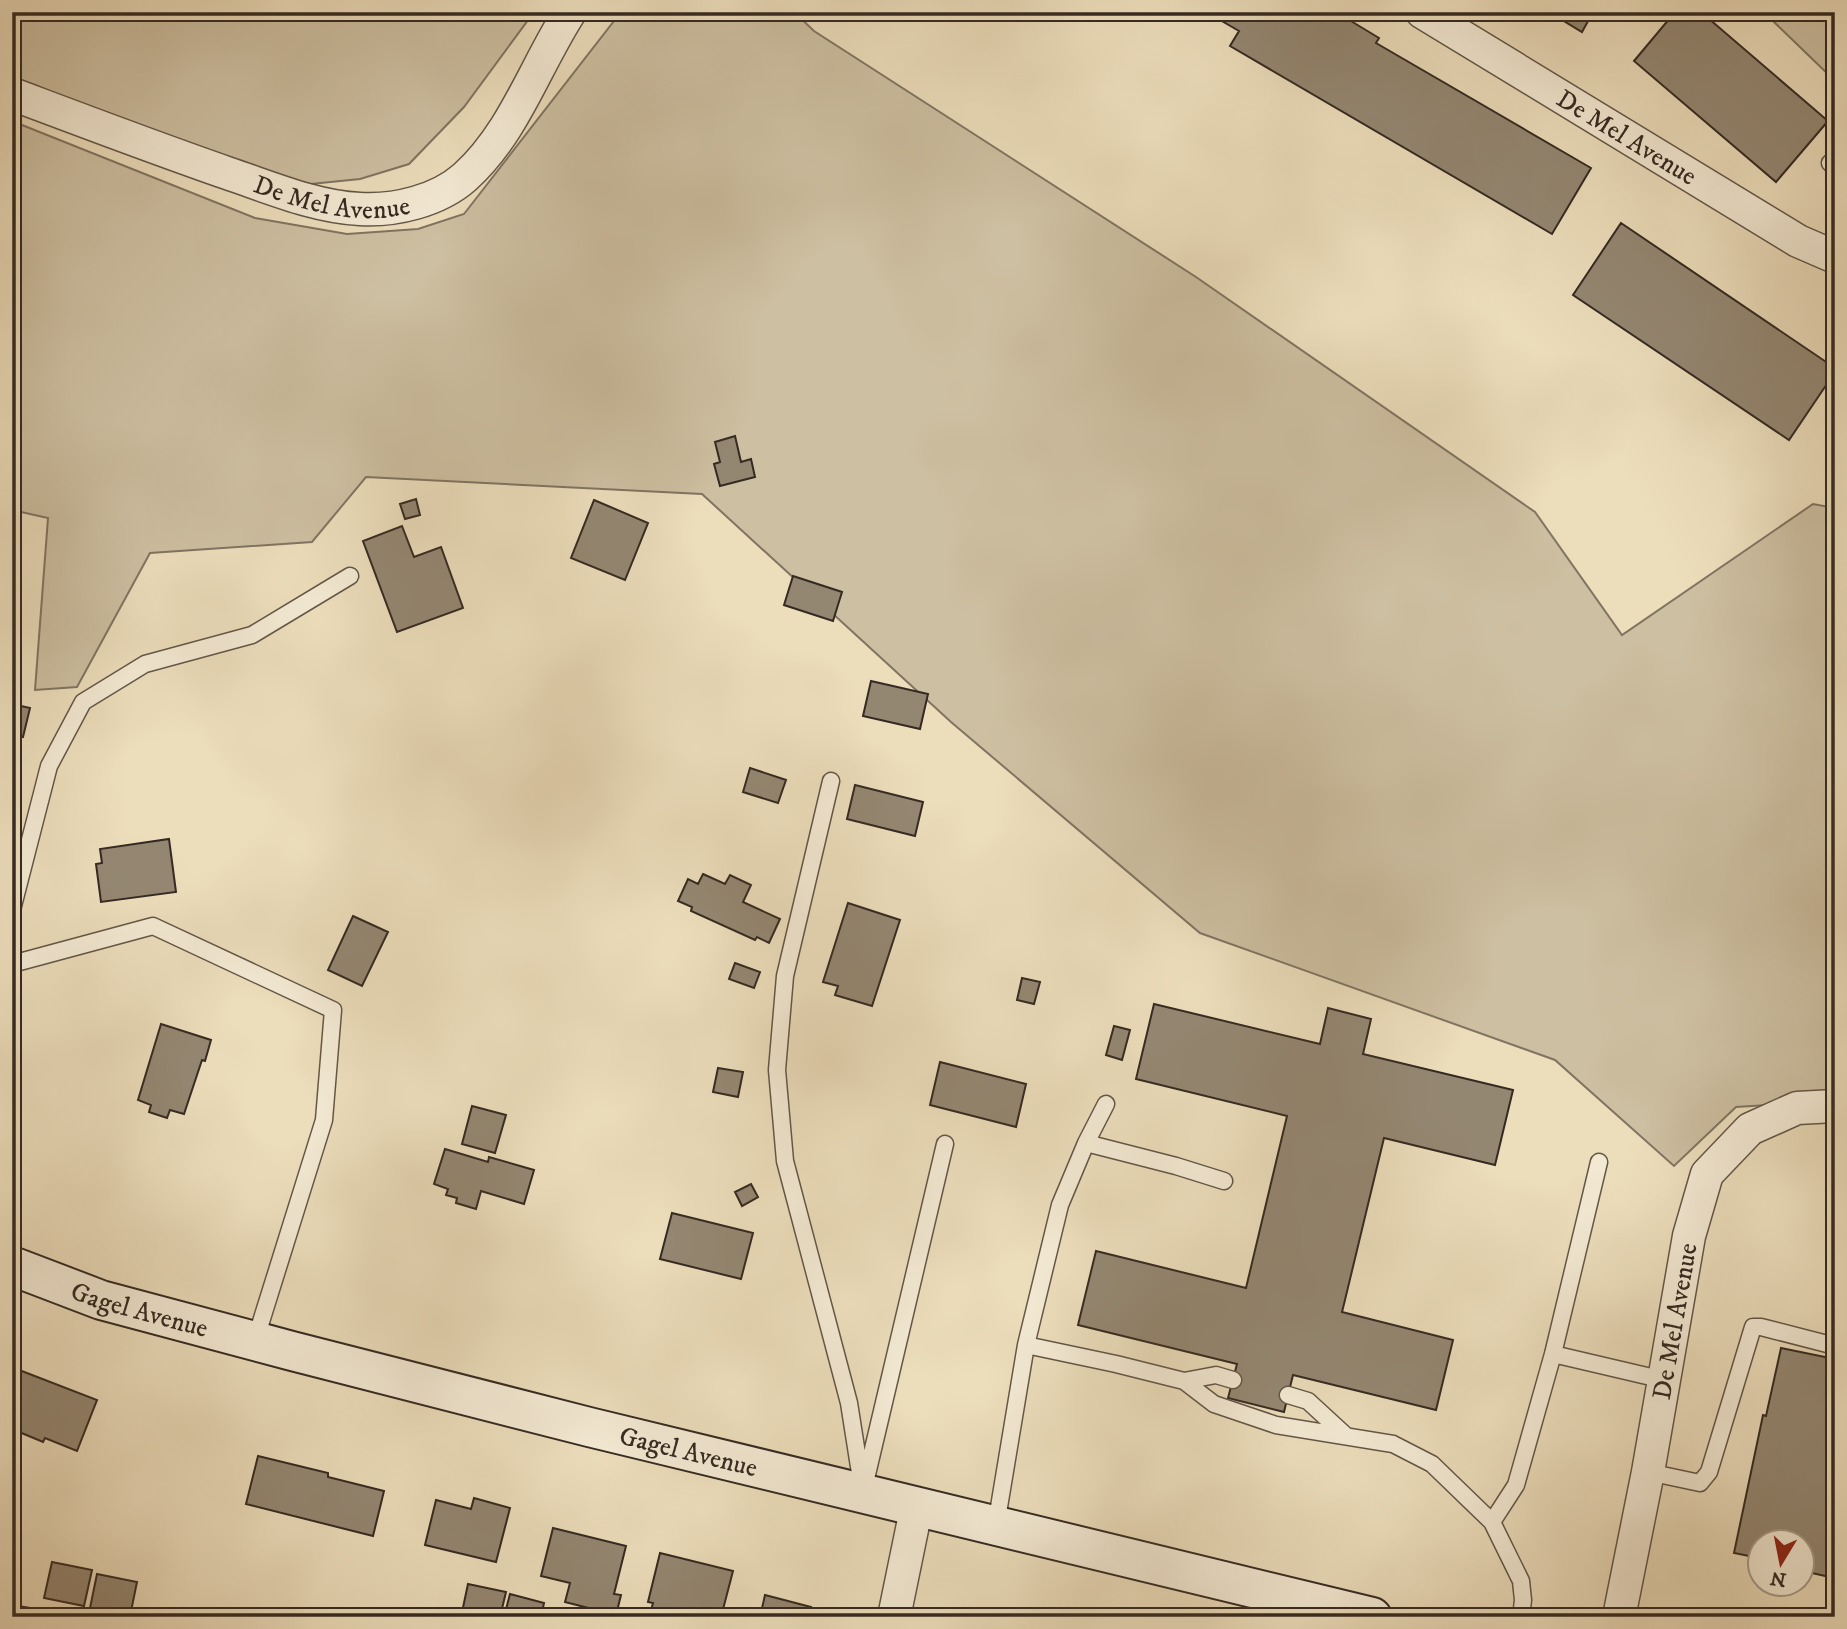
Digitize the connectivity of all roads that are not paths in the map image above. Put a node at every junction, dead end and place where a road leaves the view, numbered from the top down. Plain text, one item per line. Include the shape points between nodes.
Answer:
1 (570, 12) edge
2 (1422, 12) edge
3 (12, 94) edge
4 (1835, 257) edge
5 (350, 576) dead end
6 (831, 782) dead end
7 (12, 910) edge
8 (12, 964) edge
9 (1106, 1104) dead end
10 (1835, 1106) edge
11 (1086, 1143) junction
12 (945, 1144) dead end
13 (1599, 1162) dead end
14 (1224, 1181) dead end
15 (12, 1266) edge
16 (256, 1342) junction
17 (1026, 1345) junction
18 (1835, 1346) edge
19 (1553, 1354) junction
20 (1233, 1380) dead end
21 (1664, 1380) junction
22 (1184, 1381) junction
23 (1288, 1395) dead end
24 (1345, 1435) junction
25 (1648, 1472) junction
26 (863, 1492) junction
27 (918, 1505) junction
28 (1492, 1522) junction
29 (996, 1525) junction
30 (894, 1617) edge
31 (1372, 1617) edge
32 (1521, 1617) edge
33 (1619, 1617) edge

1 - 3 street, De Mel Avenue via 483,160 436,195 385,208 328,204 271,188
2 - 4 street, De Mel Avenue via 1798,241
5 - 7 lane via 252,635 145,664 83,702 49,766
6 - 26 lane via 785,976 777,1070 785,1161 849,1403
8 - 16 lane via 153,926 333,1010 324,1120
9 - 11 lane
10 - 21 street, De Mel Avenue via 1797,1108 1750,1129 1707,1174 1689,1236
11 - 14 lane
11 - 17 lane via 1060,1205
12 - 26 lane
13 - 19 lane
15 - 16 street, Gagel Avenue via 101,1300
16 - 26 street, Gagel Avenue
17 - 22 lane
17 - 29 lane
18 - 25 lane via 1753,1327 1709,1472 1700,1483
19 - 21 lane
19 - 28 lane via 1516,1485
20 - 22 lane via 1216,1375
21 - 25 street, De Mel Avenue
22 - 24 lane via 1213,1404 1276,1425
23 - 24 lane via 1308,1401
24 - 28 lane via 1394,1444 1432,1464
25 - 33 street, De Mel Avenue
26 - 27 street, Gagel Avenue
27 - 29 street, Gagel Avenue
27 - 30 street
28 - 32 lane via 1521,1581
29 - 31 street, Gagel Avenue

